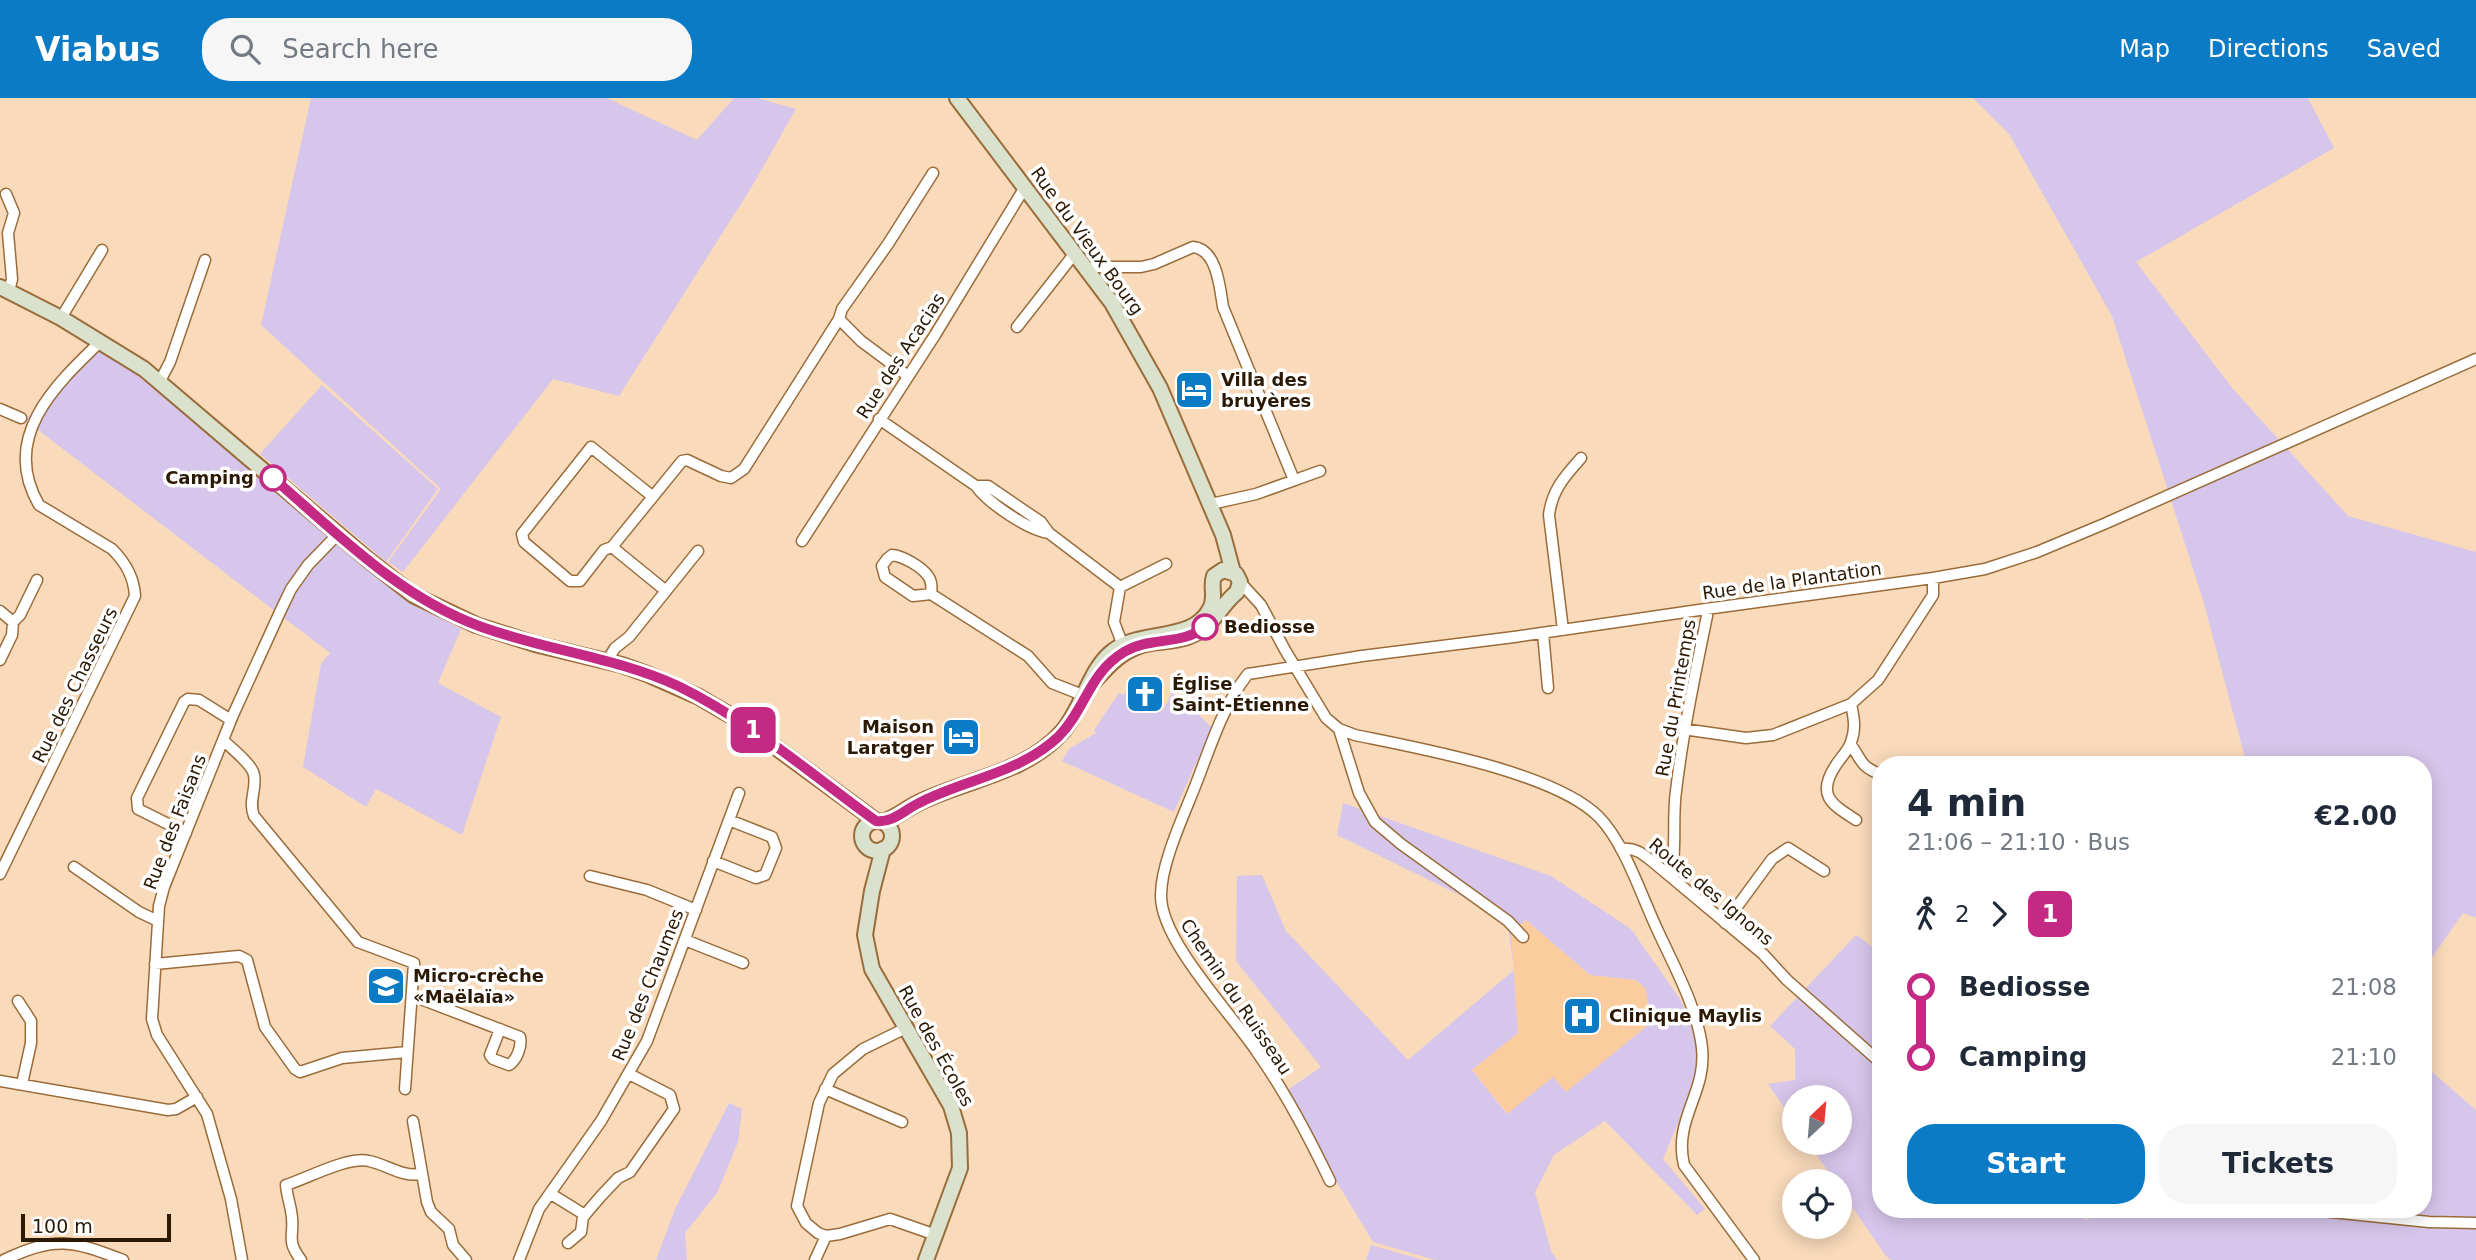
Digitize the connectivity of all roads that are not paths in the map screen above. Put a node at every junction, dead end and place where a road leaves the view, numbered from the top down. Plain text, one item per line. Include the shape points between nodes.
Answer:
1 (957, 98) edge
2 (933, 173) dead end
3 (1025, 187) junction
4 (6, 194) dead end
5 (102, 250) dead end
6 (1074, 253) junction
7 (205, 260) dead end
8 (1088, 270) junction
9 (4, 289) edge
10 (61, 318) junction
11 (839, 319) junction
12 (1017, 327) dead end
13 (101, 341) junction
14 (2476, 359) edge
15 (908, 376) junction
16 (160, 381) junction
17 (0, 409) edge
18 (879, 419) junction
19 (1581, 458) dead end
20 (1320, 471) dead end
21 (18, 479) dead end
22 (1294, 480) junction
23 (652, 496) junction
24 (1211, 504) junction
25 (338, 534) junction
26 (802, 541) dead end
27 (612, 547) junction
28 (698, 551) dead end
29 (1166, 564) dead end
30 (1933, 579) junction
31 (37, 580) dead end
32 (1231, 583) junction
33 (1120, 587) junction
34 (666, 591) junction
35 (1214, 591) junction
36 (931, 594) junction
37 (1706, 608) junction
38 (0, 611) edge
39 (13, 621) junction
40 (1563, 630) junction
41 (1543, 633) junction
42 (1124, 648) junction
43 (0, 660) edge
44 (607, 661) junction
45 (1296, 667) junction
46 (1548, 688) dead end
47 (1087, 691) junction
48 (1852, 704) junction
49 (231, 720) junction
50 (1683, 729) junction
51 (1339, 730) junction
52 (223, 740) junction
53 (1851, 745) junction
54 (1872, 771) edge
55 (739, 793) dead end
56 (937, 795) junction
57 (729, 820) junction
58 (1856, 820) dead end
59 (874, 824) junction
60 (186, 833) junction
61 (892, 836) junction
62 (876, 849) junction
63 (1621, 849) junction
64 (3, 860) edge
65 (713, 861) junction
66 (74, 867) dead end
67 (1824, 870) dead end
68 (0, 874) edge
69 (590, 876) dead end
70 (1671, 876) junction
71 (695, 910) junction
72 (158, 921) junction
73 (1725, 923) junction
74 (1523, 937) dead end
75 (685, 940) junction
76 (743, 963) dead end
77 (155, 964) junction
78 (413, 996) junction
79 (18, 1001) dead end
80 (906, 1028) junction
81 (500, 1029) dead end
82 (407, 1052) junction
83 (1872, 1055) edge
84 (629, 1074) junction
85 (0, 1081) edge
86 (22, 1084) junction
87 (405, 1089) dead end
88 (825, 1089) junction
89 (197, 1097) junction
90 (413, 1121) dead end
91 (902, 1122) dead end
92 (421, 1174) junction
93 (1330, 1181) dead end
94 (551, 1194) junction
95 (585, 1214) junction
96 (2390, 1218) edge
97 (2476, 1223) edge
98 (936, 1235) junction
99 (826, 1236) junction
100 (568, 1243) dead end
101 (4, 1260) edge
102 (123, 1260) edge
103 (242, 1260) edge
104 (300, 1260) edge
105 (466, 1260) edge
106 (519, 1260) edge
107 (815, 1260) edge
108 (926, 1260) edge
109 (1754, 1260) edge

1 - 3 street, Rue du Vieux Bourg
2 - 11 street
3 - 6 street, Rue du Vieux Bourg
3 - 15 street, Rue des Acacias
4 - 9 street via 14,212 8,233 12,279
5 - 10 street
6 - 8 street, Rue du Vieux Bourg
6 - 12 street
7 - 16 street
8 - 22 street via 1141,267 1194,247 1208,253 1221,286 1223,307
8 - 24 street, Rue du Vieux Bourg via 1160,388
9 - 10 street
10 - 13 street
11 - 15 street
11 - 23 street via 744,469 731,478 682,461
13 - 16 street
13 - 17 street via 19,423
14 - 30 street, Rue de la Plantation via 2038,552
15 - 18 street, Rue des Acacias
16 - 25 street
18 - 26 street, Rue des Acacias
18 - 33 street via 976,486 988,486 1041,522
19 - 40 street via 1556,490 1549,515
20 - 22 street
21 - 64 street, Rue des Chasseurs via 39,505 112,549 132,577 135,596
22 - 24 street
23 - 27 street
23 - 27 street via 591,447 522,534 524,541 570,581 580,580 604,550
24 - 32 street, Rue du Vieux Bourg via 1223,536
25 - 44 street via 427,603 506,635
25 - 49 street, Rue des Faisans via 291,589
27 - 34 street
28 - 34 street
29 - 33 street
30 - 37 street, Rue de la Plantation
30 - 48 street via 1933,595 1899,648 1878,680
31 - 39 street
32 - 35 street via 1221,596
32 - 35 street via 1213,580
32 - 42 street via 1206,626 1194,635
32 - 45 street via 1261,605
33 - 42 street via 1114,622
34 - 44 street
35 - 42 street via 1210,610 1192,627 1144,636
36 - 36 street via 913,596 884,577 884,561 900,556 927,574
36 - 47 street via 1028,656 1052,683
37 - 40 street, Rue de la Plantation
37 - 50 street, Rue du Printemps
38 - 39 street
39 - 43 street
40 - 41 street, Rue de la Plantation
41 - 45 street, Rue de la Plantation
41 - 46 street
42 - 47 street
44 - 59 street via 675,685 718,708
45 - 51 street via 1326,718
45 - 93 street, Chemin du Ruisseau via 1248,674 1236,688 1167,860 1160,896 1168,928 1257,1052 1302,1123
47 - 56 street via 1068,725 1037,753 989,777
48 - 50 street via 1773,735 1746,738
48 - 53 street via 1855,726
49 - 52 street, Rue des Faisans
49 - 60 street via 199,700 184,702 137,798 138,809
50 - 70 street, Rue du Printemps
51 - 63 street, Route des Ignons via 1486,765 1565,794 1599,817
51 - 74 street via 1359,793 1376,822
52 - 60 street, Rue des Faisans
52 - 78 street via 255,776 254,816 358,942 414,963
53 - 54 street via 1858,760
53 - 58 street via 1834,767 1826,796
55 - 57 street, Rue des Chaumes
56 - 59 street
56 - 61 street
57 - 65 street, Rue des Chaumes
57 - 65 street via 772,837 776,848 765,875 756,878
59 - 61 street via 890,830
59 - 62 street via 862,838
60 - 72 street, Rue des Faisans via 164,887
61 - 62 street via 889,844
62 - 80 street, Rue des Écoles via 865,935 872,969
63 - 70 street, Route des Ignons via 1639,851
63 - 109 street via 1701,1037 1701,1079 1681,1134 1684,1165
64 - 68 street, Rue des Chasseurs
65 - 71 street, Rue des Chaumes
66 - 72 street
67 - 73 street via 1788,848 1772,859
69 - 71 street via 647,890
70 - 73 street, Route des Ignons
71 - 75 street, Rue des Chaumes
72 - 77 street, Rue des Faisans
73 - 83 street, Route des Ignons
75 - 76 street
75 - 84 street, Rue des Chaumes via 647,1041
77 - 82 street via 239,956 247,960 265,1027 300,1072 342,1058
77 - 89 street, Rue des Faisans via 152,1019 157,1035
78 - 81 street
78 - 82 street
79 - 86 street via 32,1021
80 - 88 street via 863,1049 833,1074
80 - 98 street, Rue des Écoles via 951,1106 960,1133 960,1168
82 - 87 street
84 - 94 street, Rue des Chaumes
84 - 95 street via 670,1096 674,1109 630,1172 618,1178
85 - 86 street
86 - 89 street via 168,1110
88 - 91 street
88 - 99 street via 818,1103 797,1206 806,1223
89 - 103 street, Rue des Faisans via 207,1114 232,1199
90 - 92 street
92 - 104 street via 409,1176 362,1160 319,1170 286,1185 290,1234
92 - 105 street via 431,1212 449,1229 453,1245
94 - 95 street
94 - 106 street, Rue des Chaumes via 539,1209
95 - 100 street via 581,1232
96 - 97 street
98 - 99 street via 890,1219
98 - 108 street, Rue des Écoles
99 - 107 street
101 - 102 street via 61,1242

